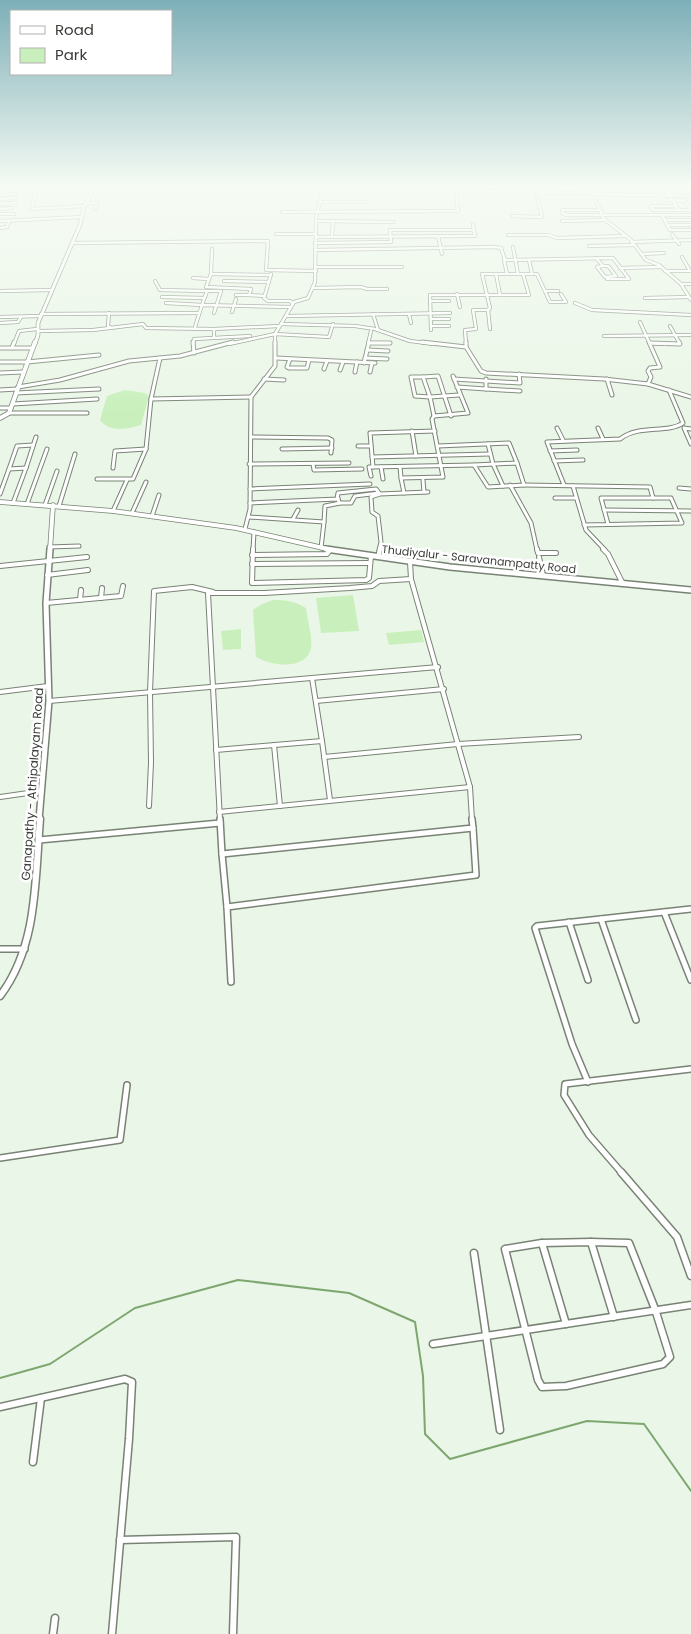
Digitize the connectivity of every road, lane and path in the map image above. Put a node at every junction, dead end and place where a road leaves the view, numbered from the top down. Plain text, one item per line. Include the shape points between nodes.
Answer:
1 (64, 261) edge
2 (211, 261) edge
3 (267, 261) edge
4 (316, 261) edge
5 (504, 261) edge
6 (515, 261) edge
7 (529, 261) edge
8 (599, 261) edge
9 (615, 261) edge
10 (649, 261) edge
11 (603, 266) junction
12 (402, 267) dead end
13 (661, 267) junction
14 (620, 268) junction
15 (316, 269) junction
16 (272, 270) junction
17 (665, 271) junction
18 (691, 271) edge
19 (210, 274) junction
20 (227, 274) junction
21 (496, 274) junction
22 (507, 274) junction
23 (518, 274) junction
24 (523, 274) junction
25 (532, 274) junction
26 (271, 275) junction
27 (193, 278) dead end
28 (208, 279) junction
29 (607, 279) dead end
30 (155, 281) dead end
31 (224, 281) junction
32 (269, 282) junction
33 (681, 284) junction
34 (691, 284) edge
35 (222, 288) junction
36 (313, 288) junction
37 (387, 289) dead end
38 (52, 290) junction
39 (175, 290) junction
40 (0, 291) edge
41 (207, 291) junction
42 (545, 291) junction
43 (558, 291) dead end
44 (457, 294) junction
45 (486, 294) junction
46 (500, 294) junction
47 (561, 294) dead end
48 (236, 295) dead end
49 (250, 295) junction
50 (265, 296) junction
51 (690, 296) edge
52 (162, 297) dead end
53 (172, 297) junction
54 (204, 298) junction
55 (645, 298) dead end
56 (236, 299) dead end
57 (252, 299) dead end
58 (450, 300) dead end
59 (268, 301) junction
60 (430, 301) junction
61 (575, 303) dead end
62 (184, 304) junction
63 (202, 304) junction
64 (218, 305) junction
65 (234, 305) junction
66 (292, 305) junction
67 (251, 306) junction
68 (267, 306) junction
69 (460, 307) dead end
70 (182, 310) dead end
71 (488, 310) junction
72 (199, 312) junction
73 (232, 312) dead end
74 (146, 313) junction
75 (214, 313) dead end
76 (326, 313) dead end
77 (431, 313) junction
78 (450, 313) dead end
79 (109, 314) junction
80 (373, 314) junction
81 (409, 314) junction
82 (41, 315) junction
83 (691, 315) edge
84 (21, 316) junction
85 (0, 317) edge
86 (312, 318) junction
87 (284, 319) junction
88 (432, 319) junction
89 (449, 319) dead end
90 (640, 322) dead end
91 (0, 323) edge
92 (411, 323) dead end
93 (143, 324) junction
94 (333, 324) junction
95 (432, 326) junction
96 (670, 326) dead end
97 (195, 327) junction
98 (112, 328) junction
99 (214, 329) junction
100 (490, 329) dead end
101 (37, 330) junction
102 (378, 330) junction
103 (431, 330) dead end
104 (372, 331) dead end
105 (445, 332) dead end
106 (275, 334) junction
107 (258, 336) junction
108 (604, 336) dead end
109 (647, 336) junction
110 (675, 336) junction
111 (691, 336) edge
112 (214, 338) junction
113 (369, 343) junction
114 (390, 344) dead end
115 (650, 344) junction
116 (466, 347) junction
117 (0, 348) edge
118 (12, 348) junction
119 (32, 348) junction
120 (367, 350) junction
121 (388, 351) dead end
122 (194, 353) junction
123 (99, 355) dead end
124 (87, 356) junction
125 (160, 358) junction
126 (276, 358) junction
127 (365, 358) junction
128 (290, 359) junction
129 (299, 359) junction
130 (387, 359) dead end
131 (88, 360) dead end
132 (309, 360) junction
133 (327, 361) junction
134 (0, 362) edge
135 (27, 362) junction
136 (343, 362) junction
137 (357, 362) junction
138 (364, 363) junction
139 (296, 368) junction
140 (324, 369) dead end
141 (340, 370) dead end
142 (22, 372) junction
143 (355, 372) dead end
144 (370, 372) dead end
145 (0, 373) edge
146 (486, 373) junction
147 (518, 374) junction
148 (424, 376) junction
149 (264, 379) junction
150 (607, 379) junction
151 (284, 380) dead end
152 (486, 381) junction
153 (520, 384) junction
154 (648, 384) junction
155 (457, 387) junction
156 (99, 389) dead end
157 (486, 389) junction
158 (0, 390) edge
159 (17, 390) junction
160 (669, 390) junction
161 (459, 395) dead end
162 (612, 395) dead end
163 (430, 396) junction
164 (445, 396) junction
165 (251, 397) junction
166 (691, 397) edge
167 (97, 399) dead end
168 (152, 399) junction
169 (12, 406) junction
170 (0, 408) edge
171 (9, 413) junction
172 (87, 413) dead end
173 (434, 416) junction
174 (451, 416) junction
175 (0, 418) edge
176 (557, 428) dead end
177 (598, 428) dead end
178 (691, 429) edge
179 (412, 431) junction
180 (435, 431) junction
181 (36, 437) dead end
182 (251, 437) junction
183 (603, 439) junction
184 (563, 440) junction
185 (488, 444) junction
186 (691, 444) edge
187 (33, 445) junction
188 (358, 446) dead end
189 (371, 446) junction
190 (438, 446) junction
191 (47, 449) dead end
192 (146, 449) junction
193 (282, 449) dead end
194 (577, 450) dead end
195 (550, 451) junction
196 (75, 454) dead end
197 (490, 454) junction
198 (416, 456) junction
199 (440, 456) junction
200 (372, 457) junction
201 (583, 460) dead end
202 (554, 461) junction
203 (349, 463) dead end
204 (517, 463) junction
205 (249, 464) junction
206 (313, 464) junction
207 (493, 464) junction
208 (474, 465) junction
209 (442, 466) junction
210 (373, 467) junction
211 (381, 467) junction
212 (400, 467) junction
213 (26, 468) junction
214 (113, 468) dead end
215 (9, 469) junction
216 (362, 470) dead end
217 (56, 471) dead end
218 (371, 476) dead end
219 (401, 478) junction
220 (97, 479) dead end
221 (383, 479) dead end
222 (127, 480) junction
223 (423, 480) dead end
224 (146, 482) dead end
225 (370, 484) dead end
226 (510, 485) junction
227 (524, 485) junction
228 (564, 485) junction
229 (503, 486) junction
230 (573, 486) junction
231 (679, 488) dead end
232 (250, 489) junction
233 (691, 489) edge
234 (355, 490) junction
235 (404, 493) junction
236 (0, 494) edge
237 (160, 495) dead end
238 (355, 496) junction
239 (338, 498) junction
240 (555, 498) dead end
241 (576, 498) junction
242 (652, 498) junction
243 (0, 502) edge
244 (250, 502) junction
245 (13, 503) junction
246 (340, 503) junction
247 (28, 504) junction
248 (44, 505) junction
249 (56, 505) junction
250 (113, 510) junction
251 (298, 510) dead end
252 (604, 510) junction
253 (676, 510) junction
254 (691, 511) edge
255 (132, 513) junction
256 (152, 516) junction
257 (249, 517) junction
258 (293, 519) junction
259 (324, 522) junction
260 (608, 524) junction
261 (584, 525) junction
262 (245, 529) junction
263 (254, 532) junction
264 (79, 546) dead end
265 (49, 547) junction
266 (321, 548) junction
267 (330, 550) junction
268 (556, 553) dead end
269 (252, 555) junction
270 (371, 556) junction
271 (87, 557) dead end
272 (378, 557) junction
273 (539, 557) dead end
274 (48, 562) junction
275 (370, 562) junction
276 (410, 562) junction
277 (252, 564) junction
278 (0, 566) edge
279 (88, 570) dead end
280 (47, 575) junction
281 (543, 575) junction
282 (411, 579) junction
283 (623, 584) junction
284 (123, 586) dead end
285 (102, 588) dead end
286 (81, 590) dead end
287 (691, 590) edge
288 (208, 591) junction
289 (101, 598) junction
290 (80, 600) junction
291 (46, 603) junction
292 (438, 667) junction
293 (312, 678) junction
294 (48, 686) junction
295 (212, 686) junction
296 (444, 690) junction
297 (0, 692) edge
298 (150, 692) junction
299 (49, 701) junction
300 (316, 701) junction
301 (579, 736) dead end
302 (322, 741) junction
303 (458, 744) junction
304 (274, 745) junction
305 (216, 750) junction
306 (324, 757) junction
307 (470, 787) junction
308 (42, 791) junction
309 (0, 796) edge
310 (330, 800) junction
311 (149, 806) dead end
312 (280, 806) junction
313 (219, 812) junction
314 (220, 823) junction
315 (473, 828) junction
316 (39, 840) junction
317 (222, 854) junction
318 (227, 907) junction
319 (691, 909) edge
320 (664, 912) junction
321 (600, 919) junction
322 (569, 922) junction
323 (0, 949) edge
324 (25, 949) junction
325 (588, 980) dead end
326 (691, 980) edge
327 (231, 982) dead end
328 (0, 996) edge
329 (636, 1020) dead end
330 (691, 1069) edge
331 (588, 1082) junction
332 (128, 1085) dead end
333 (0, 1158) edge
334 (591, 1242) junction
335 (542, 1243) junction
336 (474, 1253) dead end
337 (691, 1276) edge
338 (691, 1304) edge
339 (654, 1309) junction
340 (614, 1317) junction
341 (566, 1324) junction
342 (524, 1330) junction
343 (487, 1336) junction
344 (432, 1344) dead end
345 (41, 1398) junction
346 (0, 1407) edge
347 (500, 1430) dead end
348 (33, 1462) dead end
349 (120, 1540) junction
350 (55, 1618) dead end
351 (53, 1634) edge
352 (112, 1634) edge
353 (233, 1634) edge

1 - 38 main road
2 - 19 street
3 - 16 street via 266,270
4 - 15 street
5 - 22 street
6 - 23 street
7 - 25 street
8 - 11 street
9 - 14 street
10 - 13 street
11 - 11 street via 597,267 605,277 616,276 608,266
12 - 15 street
13 - 14 street
13 - 17 street
14 - 29 street via 629,279
15 - 16 street
15 - 36 street
16 - 26 street
17 - 18 street
17 - 33 street
19 - 20 street
19 - 28 street
20 - 26 street
20 - 31 street
21 - 22 street
21 - 45 street via 482,274
21 - 46 street
22 - 23 street
23 - 24 street
24 - 25 street
24 - 46 street via 530,294
25 - 42 street via 537,274
26 - 32 street
27 - 28 street
28 - 35 street via 206,287
30 - 39 street via 160,290
31 - 32 street
31 - 35 street
32 - 50 street
33 - 34 street
33 - 51 street
35 - 49 street via 251,289
36 - 37 street
36 - 66 street via 309,296 296,300
38 - 40 street
38 - 82 main road
39 - 41 street
39 - 53 street
41 - 54 street
41 - 64 street via 221,291
42 - 43 street
42 - 47 street via 552,303 566,302
44 - 45 street
44 - 60 street via 430,295
44 - 69 street
45 - 46 street
45 - 71 street
48 - 49 street
49 - 50 street
50 - 59 street
51 - 55 street
52 - 53 street
53 - 54 street
53 - 62 street via 167,303
54 - 63 street
56 - 65 street
57 - 67 street
58 - 60 street
59 - 66 street via 290,301
59 - 68 street
60 - 77 street
61 - 83 street via 592,310
62 - 63 street
62 - 70 street
63 - 64 street
63 - 72 street
64 - 65 street
64 - 75 street
65 - 67 street
65 - 73 street
66 - 68 street
66 - 87 street
67 - 68 street
71 - 100 street
71 - 116 street via 473,310 476,329 465,330
72 - 74 street
72 - 97 street
74 - 79 street
74 - 93 street
76 - 86 street
77 - 78 street
77 - 81 street
77 - 88 street
79 - 82 street
79 - 98 street via 108,326
80 - 81 street
80 - 86 street
80 - 102 street
81 - 92 street
82 - 84 street
82 - 101 main road
84 - 85 street
84 - 91 street via 18,322
86 - 87 street
86 - 87 street
86 - 87 street
86 - 94 street
87 - 99 street
87 - 106 street
88 - 89 street
88 - 95 street
90 - 109 street
93 - 97 street via 146,328
93 - 98 street
94 - 102 street
94 - 106 street via 329,337
95 - 103 street
95 - 105 street via 447,326
96 - 110 street
97 - 99 street
98 - 101 street
99 - 112 street
101 - 118 street via 19,331
101 - 119 main road
102 - 116 street via 410,341
104 - 113 street
106 - 107 street
106 - 126 street
107 - 112 street
107 - 122 street
108 - 109 street
109 - 110 street
109 - 115 street
110 - 111 street
110 - 115 street via 680,344
112 - 122 street via 193,340
113 - 114 street
113 - 120 street
115 - 154 street via 660,367 650,368
116 - 146 street via 481,371
117 - 118 street
118 - 119 street
119 - 135 main road
120 - 121 street
120 - 127 street
122 - 125 street
123 - 124 street
124 - 131 street
124 - 135 street
125 - 159 street via 124,363
125 - 168 street
126 - 128 street
126 - 149 street via 275,366
127 - 130 street
127 - 138 street
128 - 129 street
128 - 139 street via 287,367
129 - 132 street
129 - 139 street
132 - 133 street
132 - 139 street via 307,368
133 - 136 street
133 - 140 street
134 - 135 street
135 - 142 main road
136 - 137 street
136 - 141 street
137 - 138 street
137 - 143 street
138 - 144 street via 374,363
142 - 145 street
142 - 159 main road
146 - 147 street
146 - 152 street
147 - 150 street
147 - 153 street
148 - 163 street
148 - 163 street via 411,377 415,396
148 - 164 street via 438,376
149 - 151 street
149 - 165 street
150 - 154 street
150 - 162 street
152 - 153 street
152 - 155 street via 453,377
152 - 157 street
153 - 157 street via 521,393
154 - 160 street
155 - 157 street
155 - 174 street via 468,413
156 - 159 street
158 - 159 street
159 - 169 main road
160 - 166 street
160 - 183 street via 682,425
161 - 164 street
163 - 164 street
163 - 173 street
164 - 174 street
165 - 168 street
165 - 182 street
167 - 169 street
168 - 192 street
169 - 170 street
169 - 171 main road
171 - 172 street
171 - 175 main road
173 - 174 street
173 - 180 street
176 - 184 street
177 - 183 street
178 - 186 street via 684,428
179 - 180 street
179 - 189 street via 370,433
179 - 198 street
180 - 190 street
181 - 187 street
182 - 193 street via 332,440 332,450
182 - 205 street
183 - 184 street
184 - 195 street via 548,442
185 - 190 street
185 - 197 street
185 - 204 street via 509,443
187 - 213 street
187 - 215 street via 17,446
188 - 189 street
189 - 200 street
190 - 199 street
191 - 247 street
192 - 214 street via 116,451
192 - 222 street via 133,479
194 - 195 street
195 - 202 street
196 - 249 street
197 - 199 street
197 - 207 street
198 - 199 street
198 - 200 street
199 - 209 street
200 - 210 street
201 - 202 street
202 - 228 street
203 - 206 street
204 - 207 street
204 - 227 street
205 - 206 street
205 - 232 street
206 - 216 street via 314,470
207 - 208 street
207 - 229 street
208 - 209 street
208 - 229 street via 488,486
209 - 212 street
209 - 219 street via 443,477
210 - 211 street
210 - 218 street via 369,467
211 - 212 street
211 - 221 street
212 - 219 street
213 - 215 street
213 - 245 street
215 - 236 street
217 - 248 street
219 - 235 street
220 - 222 street
222 - 250 street
223 - 235 street via 426,492
224 - 255 street
225 - 232 street
226 - 227 street
226 - 229 street
226 - 268 street via 531,523 538,553
227 - 228 street
228 - 230 street
230 - 241 street
230 - 242 street via 650,487
231 - 233 street
232 - 244 street
234 - 238 street
234 - 238 street via 376,489 378,493
234 - 239 street via 338,493
235 - 272 street via 371,497 372,512 378,516 381,542
237 - 256 street
238 - 246 street via 354,502
239 - 244 street
239 - 246 street
240 - 241 street
241 - 261 street
242 - 252 street via 600,498
242 - 253 street via 671,498
243 - 245 main road, Thudiyalur - Saravanampatty Road
244 - 257 street
245 - 247 main road, Thudiyalur - Saravanampatty Road
246 - 259 street via 325,506
247 - 248 main road, Thudiyalur - Saravanampatty Road
248 - 249 main road, Thudiyalur - Saravanampatty Road
249 - 250 main road, Thudiyalur - Saravanampatty Road
249 - 265 main road, Ganapathy - Athipalayam Road
250 - 255 main road, Thudiyalur - Saravanampatty Road
251 - 258 street
252 - 253 street
252 - 260 street
253 - 254 street
253 - 260 street via 682,524
255 - 256 main road, Thudiyalur - Saravanampatty Road
256 - 262 main road, Thudiyalur - Saravanampatty Road
257 - 258 street
257 - 262 street
258 - 259 street
259 - 266 street
260 - 261 street
261 - 283 street via 608,554
262 - 263 main road, Thudiyalur - Saravanampatty Road
263 - 266 main road, Thudiyalur - Saravanampatty Road
263 - 269 street
264 - 265 street
265 - 274 main road, Ganapathy - Athipalayam Road
266 - 267 main road, Thudiyalur - Saravanampatty Road
267 - 269 street via 327,554
267 - 270 main road, Thudiyalur - Saravanampatty Road
269 - 277 street
270 - 272 main road, Thudiyalur - Saravanampatty Road
270 - 275 street
271 - 274 street
272 - 276 main road, Thudiyalur - Saravanampatty Road
273 - 281 street
274 - 278 street
274 - 280 main road, Ganapathy - Athipalayam Road
275 - 277 street
275 - 277 street via 366,580 264,583 252,583
276 - 281 main road, Thudiyalur - Saravanampatty Road
276 - 282 street
279 - 280 street
280 - 291 main road, Ganapathy - Athipalayam Road
281 - 283 main road, Thudiyalur - Saravanampatty Road
282 - 288 street via 379,581 372,586 350,588
282 - 292 street
283 - 287 main road, Thudiyalur - Saravanampatty Road
284 - 289 street via 121,596
285 - 289 street
286 - 290 street
288 - 295 street
288 - 298 street via 197,587 154,591
289 - 290 street
290 - 291 street
291 - 294 main road, Ganapathy - Athipalayam Road
292 - 293 street
292 - 296 street
293 - 295 street
293 - 300 street
294 - 297 street
294 - 299 main road, Ganapathy - Athipalayam Road
295 - 298 street
295 - 305 street
296 - 300 street
296 - 303 street
298 - 299 street
298 - 311 street
299 - 308 main road, Ganapathy - Athipalayam Road
300 - 302 street
301 - 303 street
302 - 304 street
302 - 306 street
303 - 306 street
303 - 307 street
304 - 305 street
304 - 312 street
305 - 313 street
306 - 310 street
307 - 310 street
307 - 315 street
308 - 309 street
308 - 316 main road, Ganapathy - Athipalayam Road
310 - 312 street
312 - 313 street
313 - 314 street
314 - 316 street
314 - 317 street
315 - 317 street
315 - 318 street via 476,875
316 - 324 main road, Ganapathy - Athipalayam Road
317 - 318 street
318 - 327 street
319 - 320 street
320 - 321 street
320 - 326 street
321 - 322 street
321 - 329 street
322 - 325 street
322 - 331 street via 535,928 572,1044
323 - 324 street
324 - 328 main road, Ganapathy - Athipalayam Road via 13,980
330 - 331 street
331 - 337 street via 565,1084 564,1095 589,1135 678,1237
332 - 333 street via 120,1140
334 - 335 street
334 - 339 street via 629,1243
334 - 340 street
335 - 341 street
335 - 342 street via 505,1249
336 - 343 street
338 - 339 street
339 - 340 street
339 - 342 street via 670,1357 663,1364 566,1386 542,1387
340 - 341 street
341 - 342 street
342 - 343 street
343 - 344 street
343 - 347 street
345 - 346 street
345 - 348 street
345 - 349 street via 125,1379 132,1382
349 - 352 street
349 - 353 street via 236,1538
350 - 351 street

